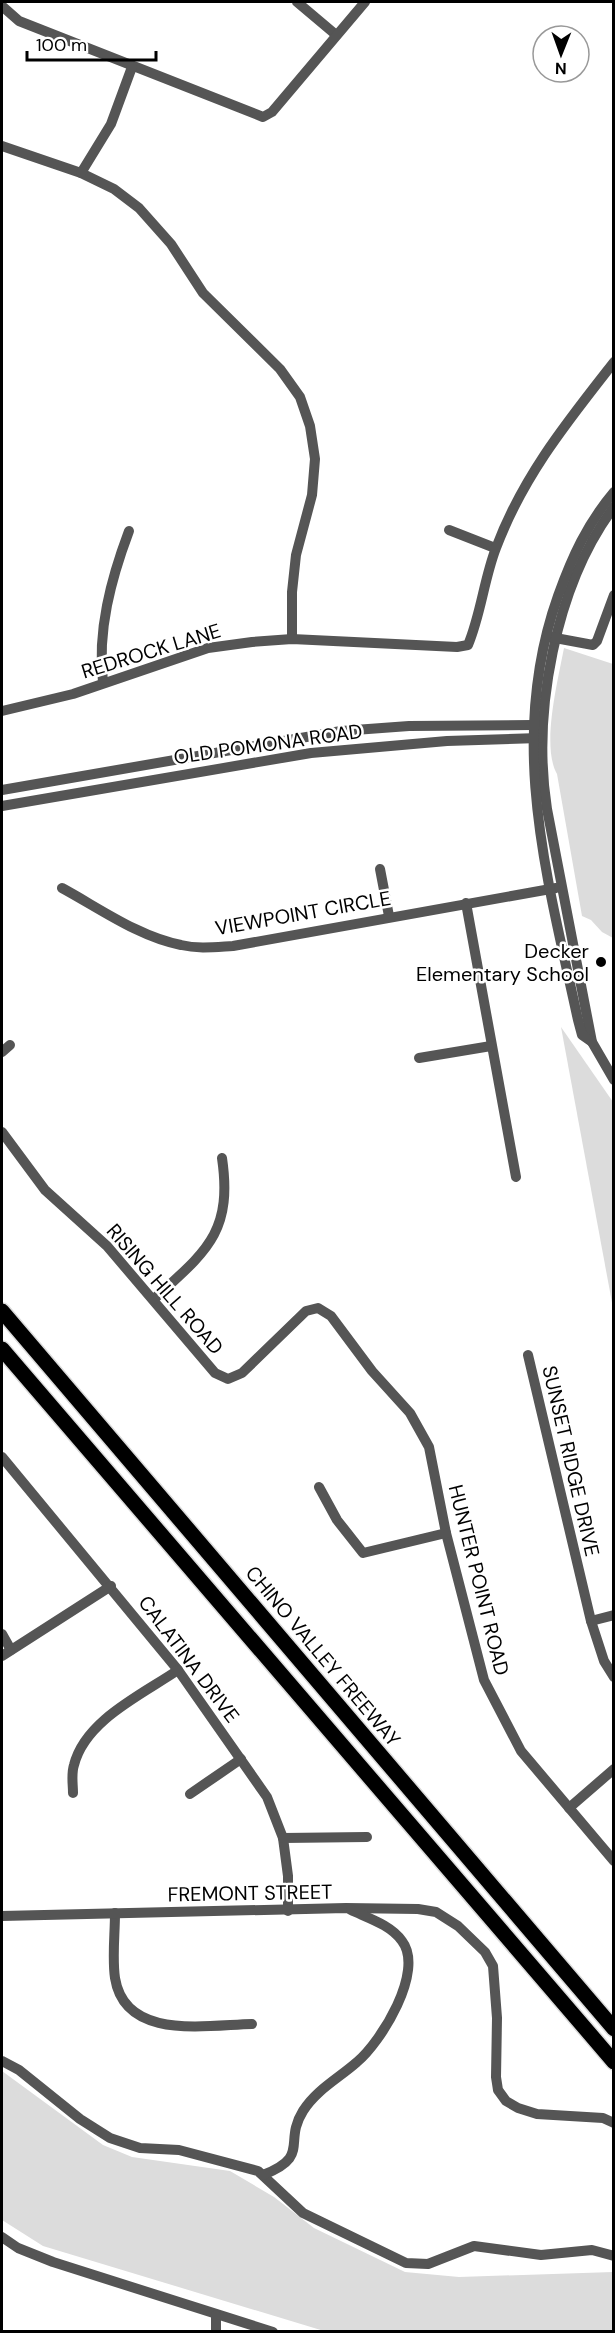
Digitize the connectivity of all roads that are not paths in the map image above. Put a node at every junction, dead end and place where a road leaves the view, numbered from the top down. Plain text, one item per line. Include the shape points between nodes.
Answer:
1 (297, 2) edge
2 (365, 2) edge
3 (2, 6) edge
4 (335, 34) junction
5 (132, 67) junction
6 (2, 146) edge
7 (81, 173) junction
8 (614, 362) edge
9 (614, 492) edge
10 (614, 507) edge
11 (449, 530) dead end
12 (129, 531) dead end
13 (495, 548) junction
14 (614, 595) edge
15 (545, 636) junction
16 (292, 639) junction
17 (557, 639) junction
18 (103, 682) junction
19 (2, 711) edge
20 (532, 725) junction
21 (537, 738) junction
22 (2, 790) edge
23 (2, 806) edge
24 (380, 869) dead end
25 (62, 888) dead end
26 (557, 888) junction
27 (466, 903) junction
28 (389, 916) junction
29 (492, 1046) junction
30 (419, 1058) dead end
31 (614, 1080) edge
32 (2, 1132) edge
33 (222, 1158) dead end
34 (516, 1177) dead end
35 (154, 1299) junction
36 (318, 1308) joint
37 (2, 1311) edge
38 (2, 1349) edge
39 (528, 1355) dead end
40 (2, 1457) edge
41 (319, 1487) dead end
42 (446, 1533) junction
43 (111, 1586) junction
44 (614, 1615) edge
45 (591, 1621) junction
46 (2, 1634) edge
47 (6, 1653) edge
48 (178, 1670) junction
49 (614, 1677) edge
50 (241, 1759) junction
51 (614, 1770) edge
52 (73, 1793) dead end
53 (190, 1794) dead end
54 (569, 1808) junction
55 (367, 1837) dead end
56 (283, 1838) junction
57 (614, 1860) edge
58 (346, 1908) junction
59 (288, 1911) junction
60 (115, 1913) junction
61 (2, 1916) edge
62 (252, 2024) dead end
63 (614, 2029) edge
64 (2, 2061) edge
65 (614, 2062) edge
66 (614, 2123) edge
67 (263, 2175) junction
68 (2, 2237) edge
69 (614, 2256) edge
70 (216, 2315) junction
71 (216, 2331) edge
72 (273, 2331) edge

1 - 4 street
2 - 4 street
3 - 5 street via 19,21
4 - 5 street via 272,112 263,117
5 - 7 street via 111,124
6 - 7 street
7 - 16 street via 114,189 139,208 171,244 203,293 280,369 300,397 315,459 312,495 296,555
8 - 13 street via 549,445 524,486
9 - 15 street via 580,539
10 - 17 street via 574,582
11 - 13 street
12 - 18 street via 104,623 100,654
13 - 16 street, REDROCK LANE via 468,645
14 - 17 street via 593,645
15 - 17 street
15 - 20 street
16 - 18 street, REDROCK LANE via 208,648
17 - 21 street
18 - 19 street, REDROCK LANE via 73,694
20 - 21 street
20 - 22 street, OLD POMONA ROAD via 341,731
21 - 23 street, OLD POMONA ROAD via 399,744 311,753
21 - 26 street
24 - 28 street
25 - 28 street, VIEWPOINT CIRCLE via 144,932 179,945 207,948
26 - 27 street, VIEWPOINT CIRCLE
26 - 31 street via 592,1042
27 - 28 street, VIEWPOINT CIRCLE
27 - 29 street
29 - 30 street
29 - 34 street
32 - 35 street, RISING HILL ROAD via 45,1190 107,1246
33 - 35 street via 225,1193 217,1230 209,1246
35 - 36 street, RISING HILL ROAD via 215,1373 228,1379 242,1373 306,1311
36 - 42 street, HUNTER POINT ROAD via 331,1316 410,1413 429,1447
37 - 63 highway, CHINO VALLEY FREEWAY
38 - 65 highway
39 - 45 street, SUNSET RIDGE DRIVE
40 - 43 street, CALATINA DRIVE
41 - 42 street via 337,1520 363,1553
42 - 54 street, HUNTER POINT ROAD via 484,1680 521,1751
43 - 47 street
43 - 48 street, CALATINA DRIVE
44 - 45 street
45 - 49 street, SUNSET RIDGE DRIVE via 604,1661
46 - 47 street
48 - 50 street, CALATINA DRIVE
48 - 52 street via 106,1719 92,1733 73,1766
50 - 53 street
50 - 56 street, CALATINA DRIVE via 267,1797
51 - 54 street
54 - 57 street, HUNTER POINT ROAD
55 - 56 street
56 - 59 street, CALATINA DRIVE
58 - 59 street, FREMONT STREET
58 - 66 street, FREMONT STREET via 418,1909 436,1912 458,1926 485,1952 493,1966 496,2077 498,2090 506,2101 537,2114 603,2118
58 - 67 street via 379,1922 402,1941 408,1962 403,1989 378,2040 357,2062 332,2079 303,2111 296,2127 294,2155 281,2168
59 - 60 street, FREMONT STREET
60 - 61 street, FREMONT STREET
60 - 62 street via 115,1978 121,1999 133,2012 164,2025
64 - 67 street via 110,2138 140,2148 179,2150 213,2158
67 - 69 street via 303,2213 406,2263 428,2264 474,2246 541,2255 592,2250
68 - 70 street via 53,2262
70 - 71 street
70 - 72 street

